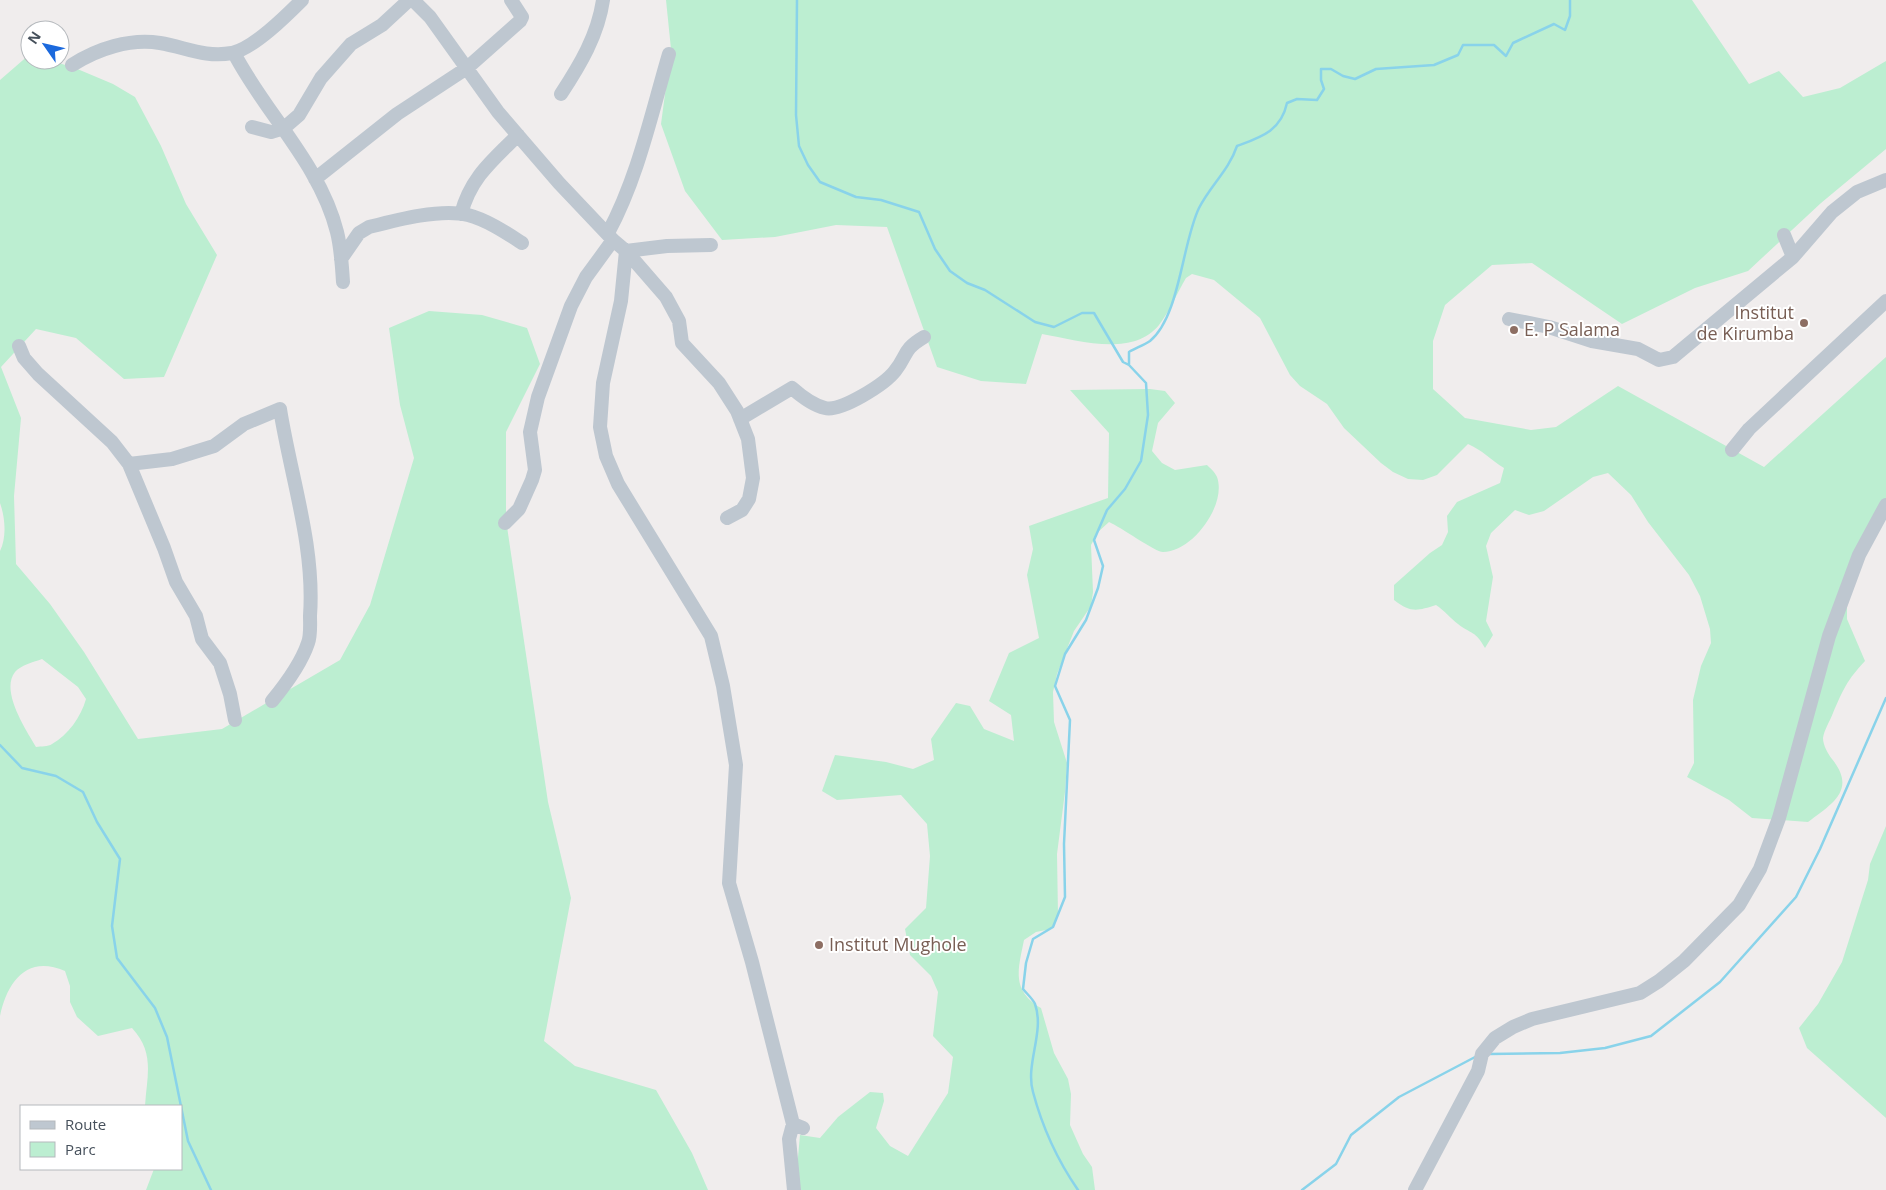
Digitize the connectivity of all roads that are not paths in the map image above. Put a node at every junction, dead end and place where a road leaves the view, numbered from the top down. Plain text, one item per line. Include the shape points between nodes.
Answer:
1 (302, 0) edge
2 (409, 0) edge
3 (414, 0) edge
4 (510, 0) edge
5 (603, 0) edge
6 (234, 52) junction
7 (669, 54) dead end
8 (72, 65) dead end
9 (467, 68) junction
10 (561, 94) dead end
11 (252, 127) dead end
12 (284, 128) junction
13 (518, 135) junction
14 (315, 180) junction
15 (1886, 180) edge
16 (461, 214) junction
17 (1784, 235) dead end
18 (610, 237) junction
19 (522, 243) dead end
20 (711, 245) dead end
21 (626, 250) junction
22 (1793, 257) junction
23 (341, 259) junction
24 (343, 282) dead end
25 (1886, 301) edge
26 (1508, 319) dead end
27 (924, 337) dead end
28 (19, 346) dead end
29 (740, 419) junction
30 (1732, 450) dead end
31 (129, 464) junction
32 (1886, 505) edge
33 (727, 518) dead end
34 (505, 523) dead end
35 (272, 701) dead end
36 (235, 720) dead end
37 (794, 1190) edge
38 (1415, 1190) edge

1 - 6 street via 272,27
2 - 12 street via 382,25 345,49 321,78 299,115
3 - 9 street
4 - 9 street via 522,17 520,21
5 - 10 street via 593,38 580,66
6 - 8 street via 214,55 192,53 160,43 127,43 90,54
6 - 12 street via 246,77
7 - 18 street via 638,163
9 - 13 street
9 - 14 street via 397,114
11 - 12 street via 271,132
12 - 14 street
13 - 16 street via 474,182
13 - 18 street
14 - 23 street via 338,232
15 - 22 street via 1857,192 1832,212
16 - 19 street via 498,228
16 - 23 street via 446,213 369,227 359,233
17 - 22 street
18 - 21 street
18 - 34 street via 571,306 538,397 530,432 535,470 532,480 519,509
20 - 21 street
21 - 29 street via 666,297 680,321 682,342 719,383
21 - 37 street via 621,301 603,384 600,428 606,456 618,484 711,636 736,765 729,883 798,1126 789,1139
22 - 26 street via 1674,357 1659,360 1638,349 1592,341 1550,327
23 - 24 street
25 - 30 street via 1749,429
27 - 29 street via 909,346 896,371 882,383 836,408 825,408 792,388
28 - 31 street via 24,358 38,374 112,442
29 - 33 street via 748,439 753,478 749,499 742,510
31 - 35 street via 172,459 214,446 244,424 280,409 288,460 304,521 313,585 309,642
31 - 36 street via 176,582 196,616 202,639 220,663
32 - 38 street via 1859,555 1829,636 1779,818 1760,870 1739,905 1684,961 1640,993 1532,1018 1495,1038 1482,1054 1478,1071

